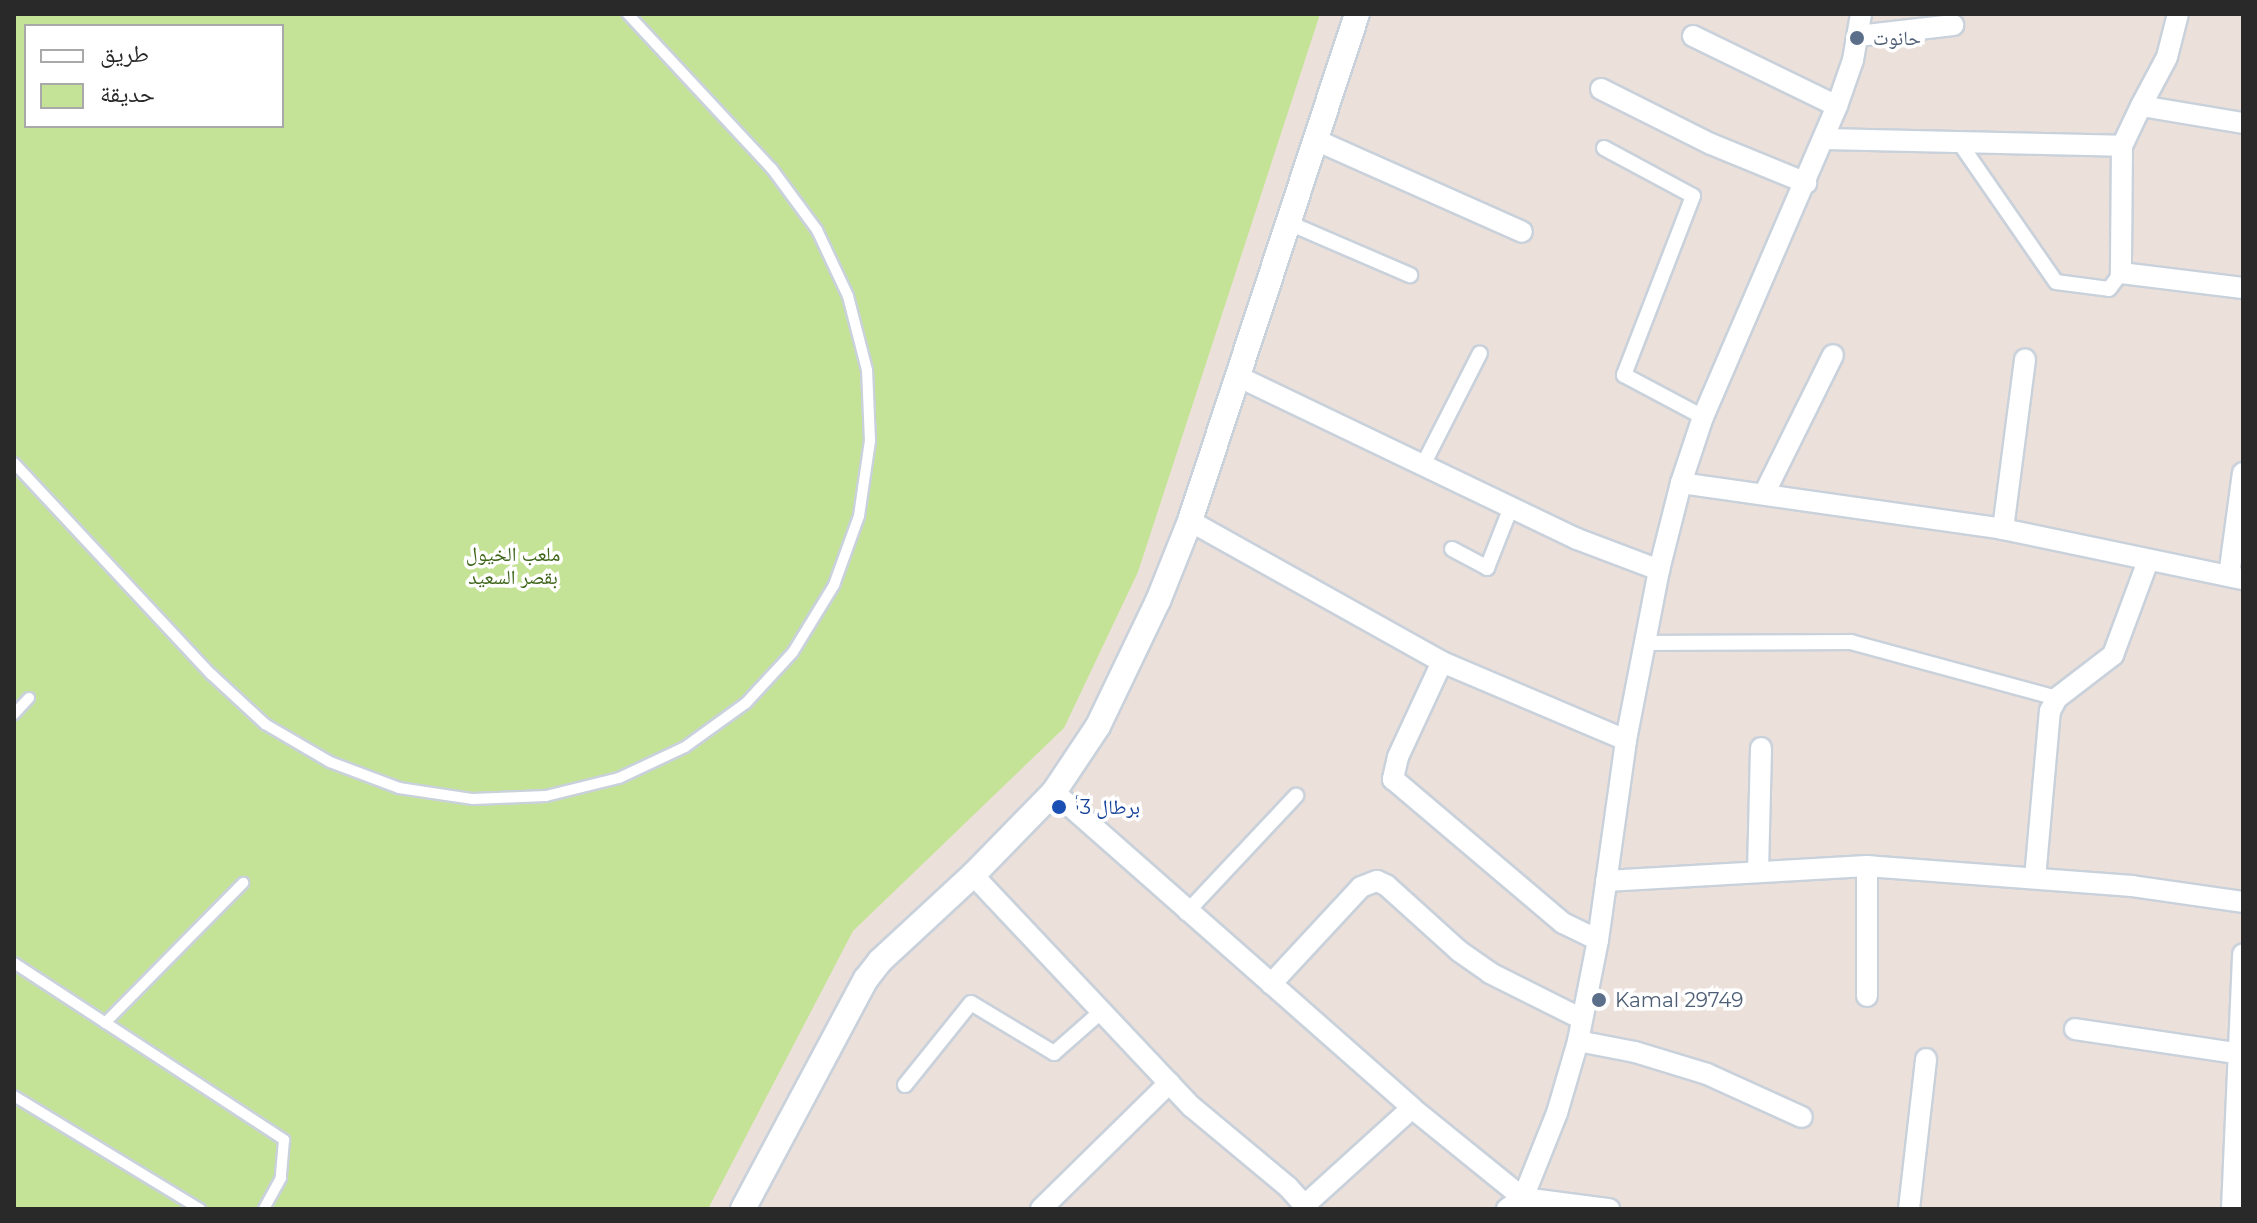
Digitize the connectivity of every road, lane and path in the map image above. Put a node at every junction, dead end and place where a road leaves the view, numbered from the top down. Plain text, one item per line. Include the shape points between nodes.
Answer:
1 (628, 14) edge
2 (1357, 14) edge
3 (1861, 14) edge
4 (2178, 14) edge
5 (1953, 25) dead end
6 (1693, 36) dead end
7 (1858, 36) junction
8 (1601, 89) dead end
9 (1837, 106) junction
10 (2141, 106) junction
11 (2243, 123) edge
12 (1824, 139) junction
13 (1318, 141) junction
14 (1959, 142) junction
15 (2122, 146) junction
16 (1604, 148) dead end
17 (1806, 183) junction
18 (1289, 223) junction
19 (1522, 232) dead end
20 (2121, 273) junction
21 (1410, 275) dead end
22 (2243, 288) edge
23 (1480, 353) dead end
24 (1833, 355) dead end
25 (2025, 359) dead end
26 (1237, 376) junction
27 (1703, 417) junction
28 (14, 463) edge
29 (1424, 463) junction
30 (2243, 473) edge
31 (1681, 483) junction
32 (1764, 494) junction
33 (1511, 507) junction
34 (1190, 521) junction
35 (2003, 529) junction
36 (1452, 549) dead end
37 (2148, 561) junction
38 (1659, 570) junction
39 (2236, 578) edge
40 (1645, 643) junction
41 (1442, 662) junction
42 (29, 698) dead end
43 (2057, 698) junction
44 (14, 714) edge
45 (1626, 740) junction
46 (1761, 748) dead end
47 (1054, 792) junction
48 (1296, 796) dead end
49 (1867, 866) junction
50 (1758, 872) junction
51 (973, 875) junction
52 (2035, 878) junction
53 (1606, 881) junction
54 (243, 883) dead end
55 (2243, 902) edge
56 (1186, 913) junction
57 (1598, 940) junction
58 (2243, 954) edge
59 (14, 963) edge
60 (2242, 975) edge
61 (1271, 984) junction
62 (1867, 996) dead end
63 (1102, 1011) junction
64 (1582, 1019) junction
65 (105, 1023) junction
66 (2075, 1029) dead end
67 (1578, 1041) junction
68 (2236, 1053) junction
69 (1926, 1059) dead end
70 (1169, 1083) junction
71 (905, 1085) dead end
72 (14, 1096) edge
73 (1412, 1108) junction
74 (1802, 1117) dead end
75 (1515, 1203) edge
76 (1306, 1207) edge
77 (200, 1209) edge
78 (264, 1209) edge
79 (743, 1209) edge
80 (1041, 1209) edge
81 (1609, 1209) edge
82 (1909, 1209) edge
83 (2232, 1209) edge

1 - 28 lane via 772,169 817,230 848,296 867,370 870,441 859,516 834,585 793,652 746,703 685,747 619,778 546,796 488,798 399,788 330,762 265,724 211,674
2 - 13 street
3 - 7 street
4 - 10 street via 2167,57
5 - 7 street
6 - 9 street
7 - 9 street
8 - 17 street via 1711,144
9 - 12 street
10 - 11 street
10 - 15 street
12 - 14 street
12 - 17 street
13 - 18 street
13 - 19 street
14 - 15 street
14 - 20 street via 2056,282 2109,289
15 - 20 street
16 - 27 street via 1693,196 1624,375
17 - 27 street
18 - 21 street
18 - 26 street
20 - 22 street
23 - 29 street
24 - 32 street
25 - 35 street
26 - 29 street
26 - 34 street
27 - 31 street
29 - 33 street
30 - 39 street
31 - 32 street
31 - 38 street
32 - 35 street
33 - 36 street via 1487,568
33 - 38 street
34 - 41 street
34 - 47 street via 1098,726
35 - 37 street
37 - 39 street
37 - 43 street via 2113,655
38 - 40 street
40 - 43 street via 1851,642
40 - 45 street
41 - 45 street
41 - 57 street via 1393,779 1563,923
42 - 44 lane
43 - 52 street via 2050,711
45 - 53 street
46 - 50 street
47 - 51 street
47 - 56 street
48 - 56 street
49 - 50 street
49 - 52 street
49 - 62 street
50 - 53 street
51 - 63 street
51 - 79 street via 866,979
52 - 55 street
53 - 57 street
54 - 65 lane
56 - 61 street
57 - 64 street
58 - 60 street
59 - 65 lane
60 - 68 street
61 - 64 street via 1361,887 1377,881 1490,973
61 - 73 street
63 - 70 street
63 - 71 street via 1054,1053 971,1003
64 - 67 street
65 - 78 lane via 284,1140 281,1178
66 - 68 street
67 - 74 street via 1707,1074
67 - 75 street via 1557,1113
68 - 83 street
69 - 82 street
70 - 76 street
70 - 80 street
72 - 77 lane
73 - 75 street
73 - 76 street
75 - 81 street

